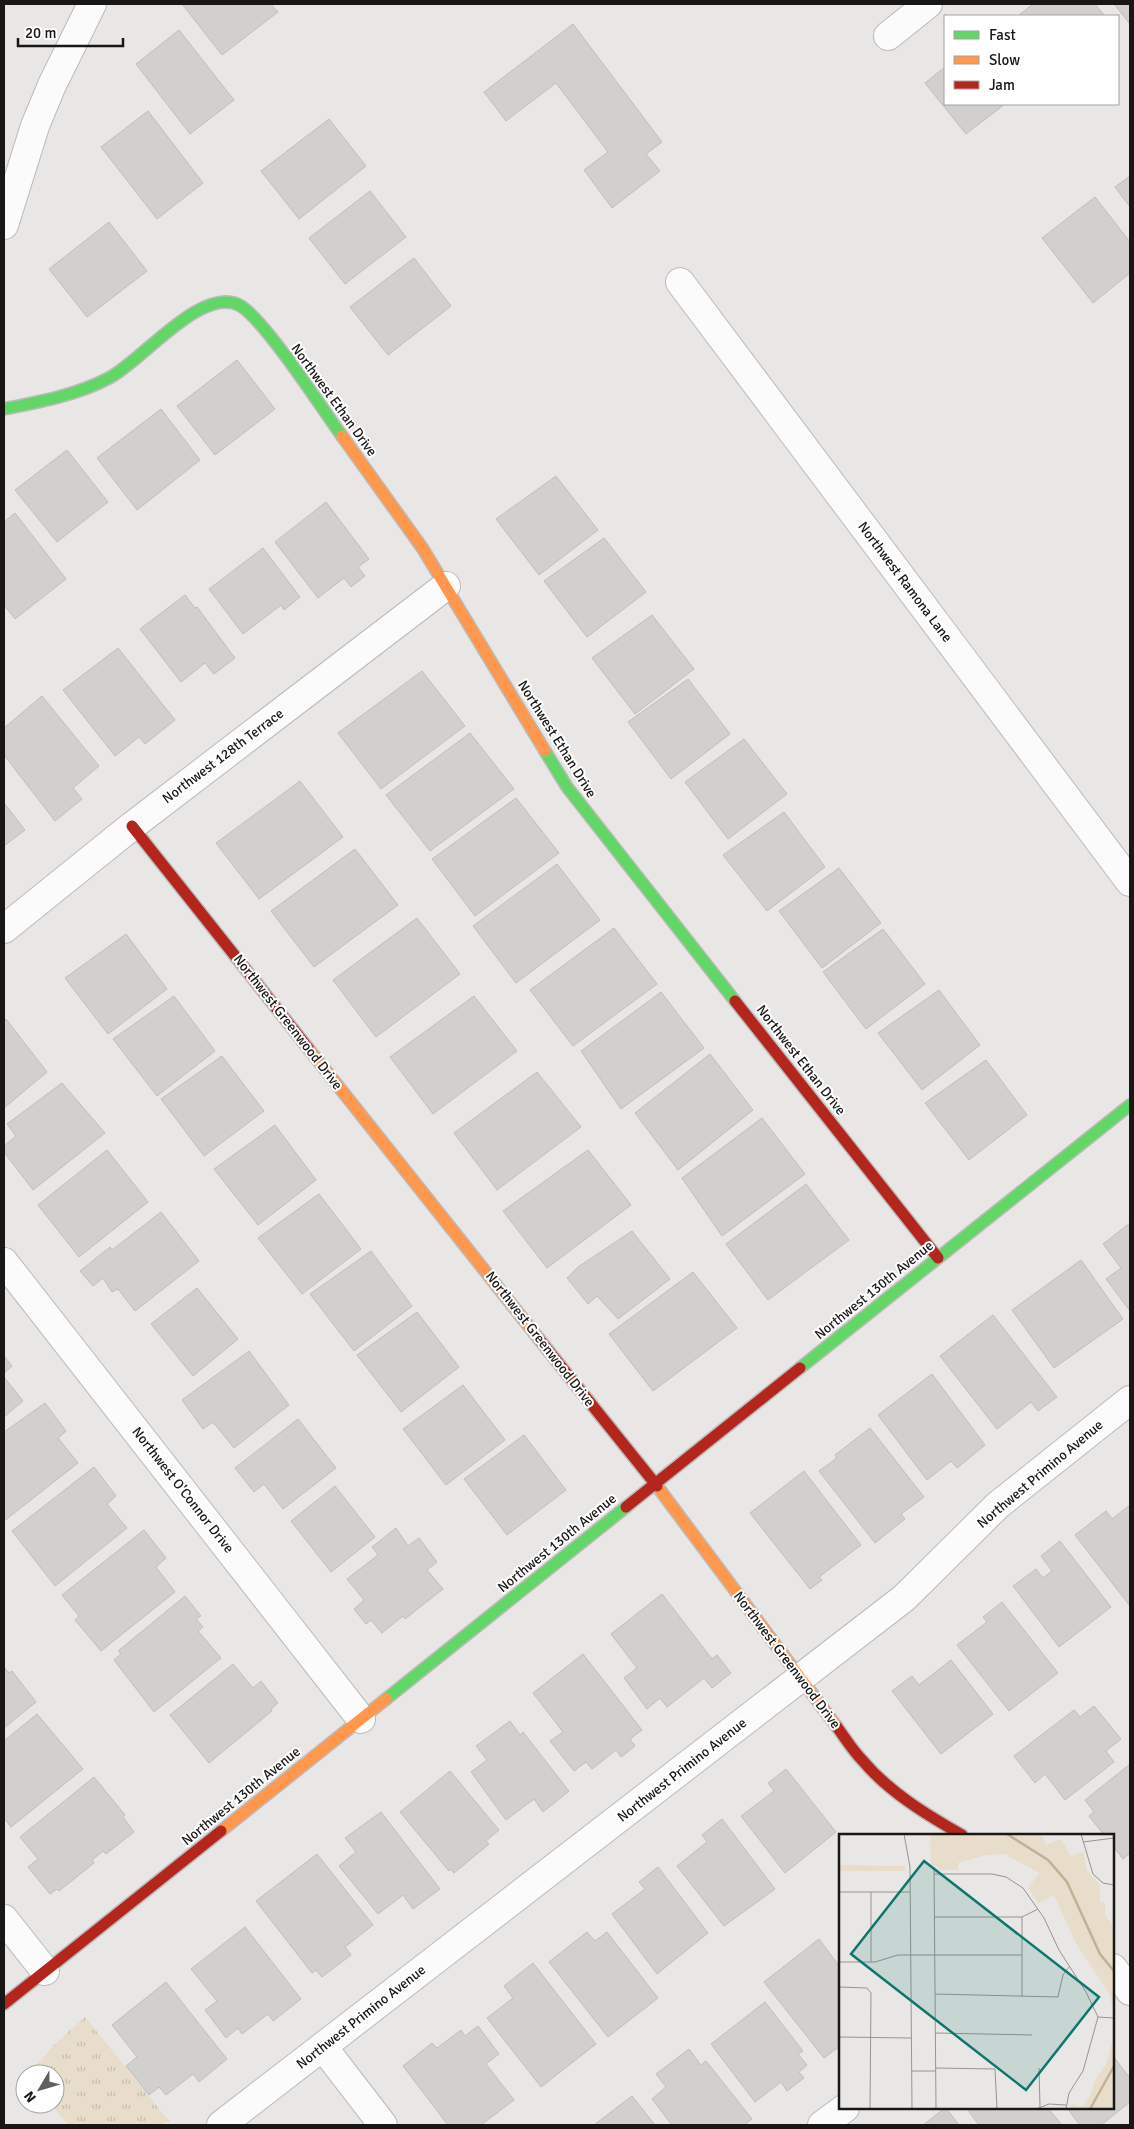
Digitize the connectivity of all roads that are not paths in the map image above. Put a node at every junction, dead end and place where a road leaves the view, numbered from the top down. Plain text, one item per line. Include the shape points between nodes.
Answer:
1 (92, 4) edge
2 (928, 4) edge
3 (888, 36) dead end
4 (4, 225) edge
5 (680, 282) dead end
6 (4, 409) edge
7 (446, 586) junction
8 (132, 826) junction
9 (1130, 882) edge
10 (4, 929) edge
11 (1130, 1105) edge
12 (938, 1258) junction
13 (4, 1262) edge
14 (1130, 1400) edge
15 (655, 1484) junction
16 (801, 1679) junction
17 (362, 1719) junction
18 (960, 1834) edge
19 (4, 1919) edge
20 (1114, 1969) edge
21 (45, 1971) junction
22 (1130, 1992) edge
23 (4, 2004) edge
24 (323, 2047) junction
25 (844, 2109) edge
26 (221, 2125) edge
27 (383, 2125) edge
28 (822, 2125) edge

1 - 4 street via 35,126
2 - 3 street
5 - 9 street, Northwest Ramona Lane
6 - 7 street, Northwest Ethan Drive via 47,401 110,378 194,312 222,300 240,305 261,325 423,549
7 - 8 street, Northwest 128th Terrace
7 - 12 street, Northwest Ethan Drive via 567,787
8 - 10 street, Northwest 128th Terrace
8 - 15 street, Northwest Greenwood Drive
11 - 12 street, Northwest 130th Avenue
12 - 15 street, Northwest 130th Avenue
13 - 17 street, Northwest O'Connor Drive
14 - 16 street, Northwest Primino Avenue via 998,1505 904,1598
15 - 16 street, Northwest Greenwood Drive
15 - 17 street, Northwest 130th Avenue
16 - 18 street, Northwest Greenwood Drive via 863,1762 887,1786
16 - 24 street, Northwest Primino Avenue
17 - 21 street, Northwest 130th Avenue
19 - 21 street
20 - 22 street
21 - 23 street, Northwest 130th Avenue
24 - 26 street, Northwest Primino Avenue
24 - 27 street
25 - 28 street

